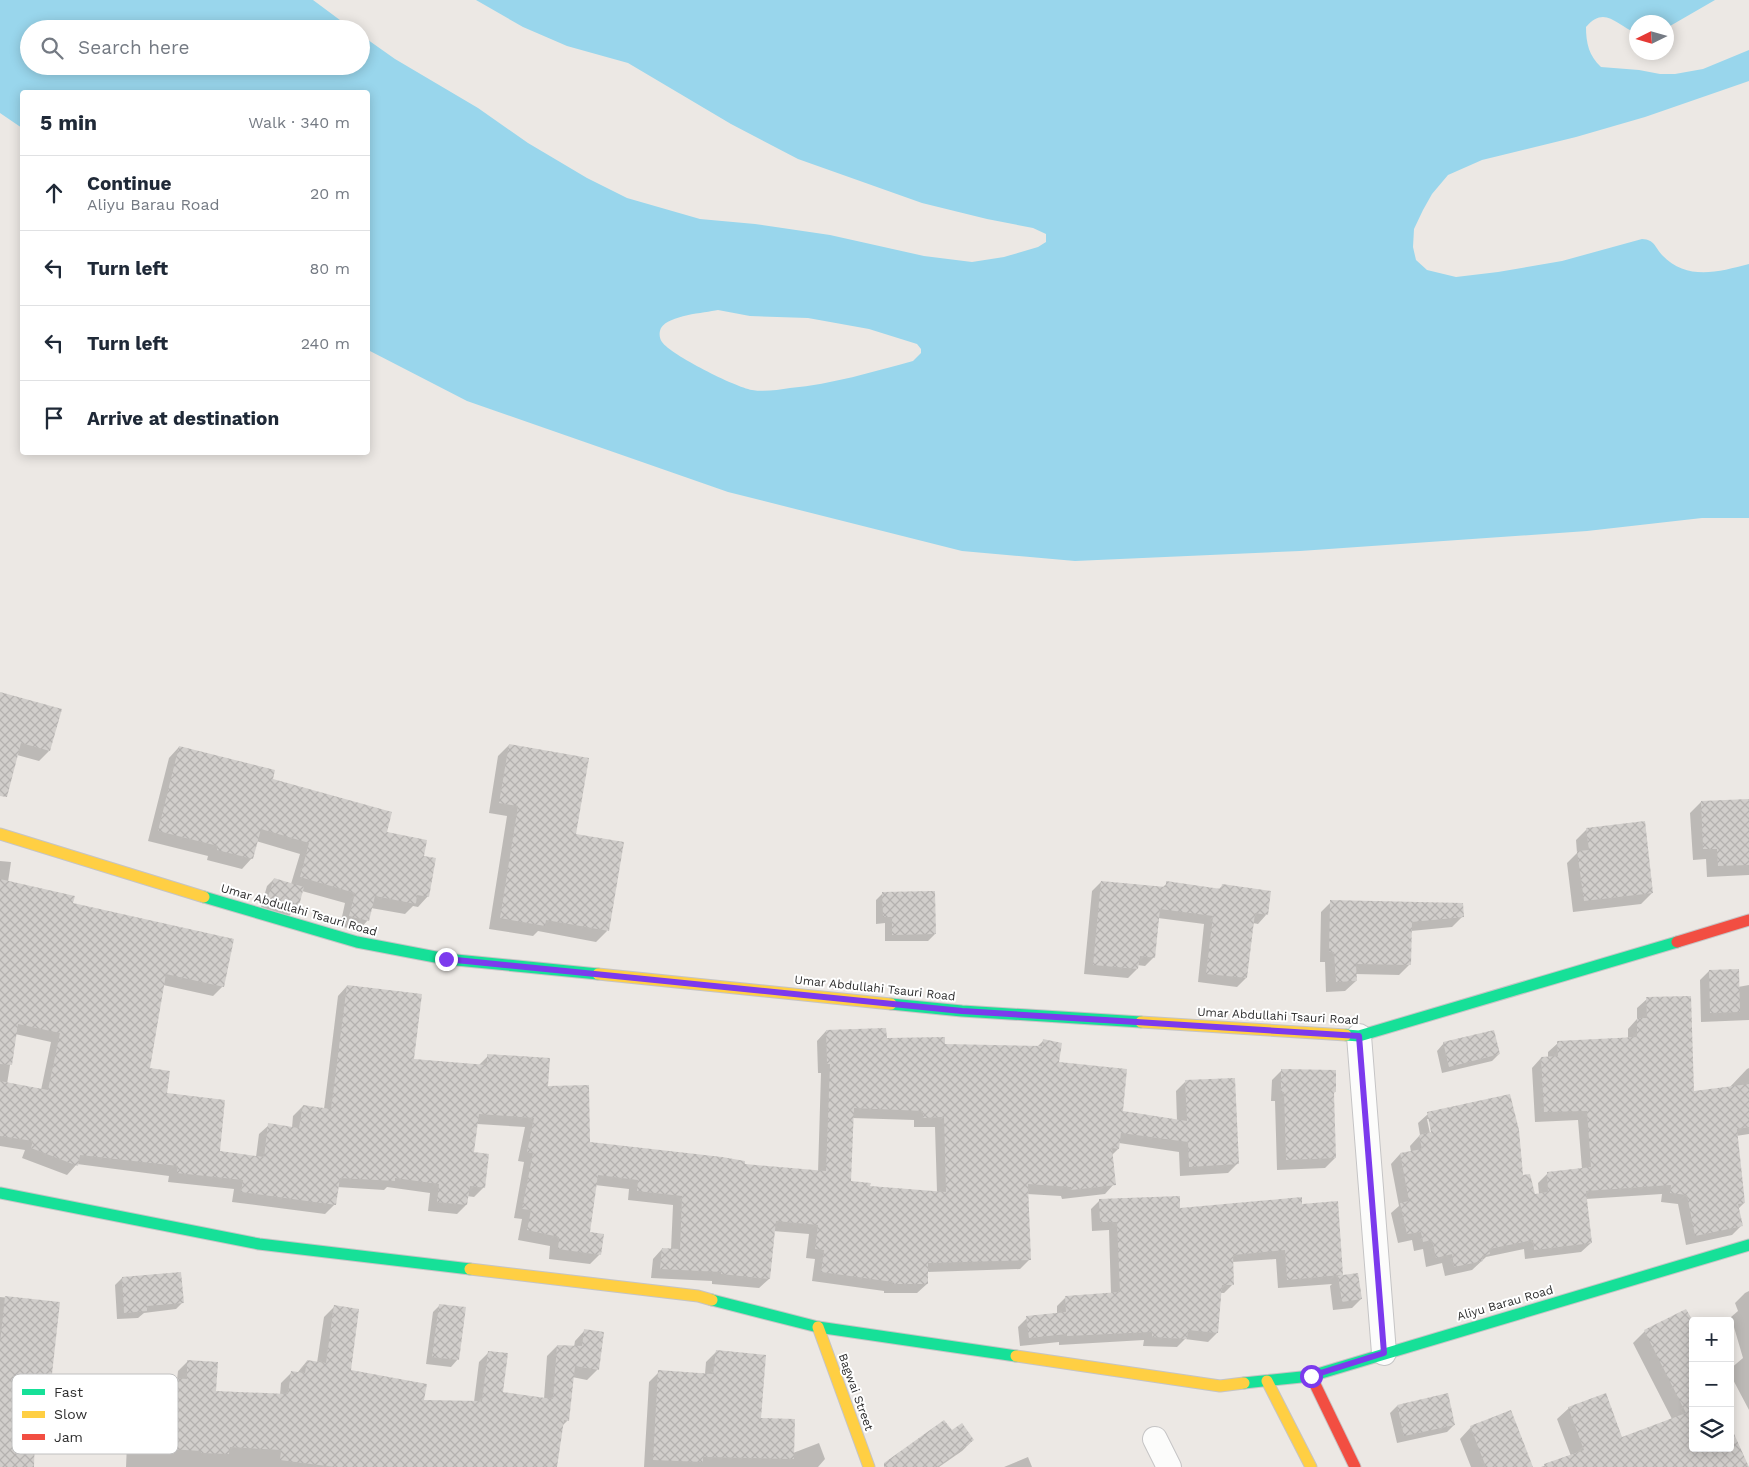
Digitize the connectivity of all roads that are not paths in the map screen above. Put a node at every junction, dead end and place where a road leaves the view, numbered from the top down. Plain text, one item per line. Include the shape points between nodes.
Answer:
1 (0, 834) edge
2 (1749, 920) edge
3 (1359, 1036) junction
4 (0, 1193) edge
5 (1749, 1245) edge
6 (818, 1327) junction
7 (1384, 1353) junction
8 (1311, 1376) junction
9 (1267, 1381) junction
10 (1155, 1439) dead end
11 (869, 1467) edge
12 (1169, 1467) edge
13 (1311, 1467) edge
14 (1355, 1467) edge

1 - 3 street, Umar Abdullahi Tsauri Road via 357,942 446,959 962,1011
2 - 3 street, Umar Abdullahi Tsauri Road
3 - 7 street
4 - 6 street, Aliyu Barau Road via 259,1244 698,1296
5 - 7 street, Aliyu Barau Road
6 - 9 street, Aliyu Barau Road via 1220,1386
6 - 11 street, Bagwai Street
7 - 8 street, Aliyu Barau Road
8 - 9 street, Aliyu Barau Road
8 - 14 street
9 - 13 street
10 - 12 street

